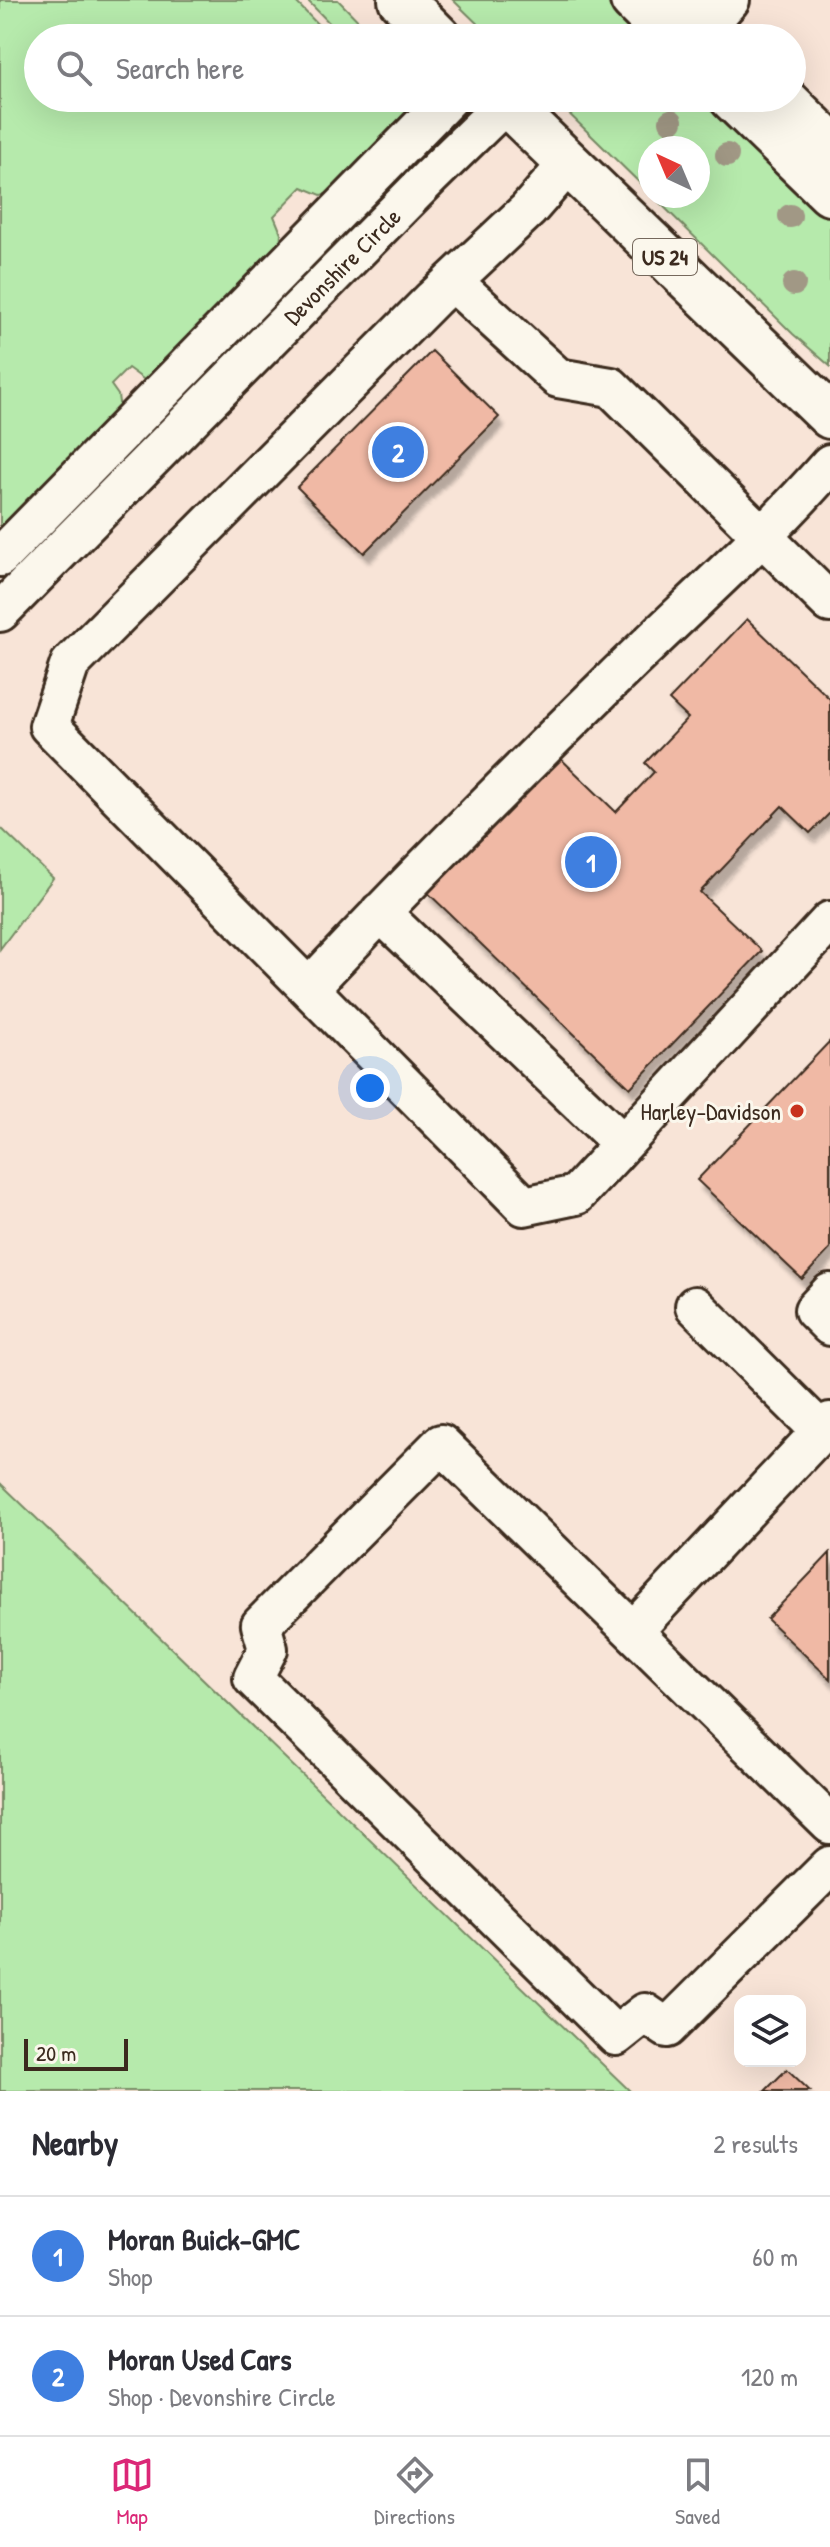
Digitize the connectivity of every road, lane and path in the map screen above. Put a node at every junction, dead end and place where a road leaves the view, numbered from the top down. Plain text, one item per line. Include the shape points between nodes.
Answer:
1 (401, 0) edge
2 (633, 0) edge
3 (702, 20) edge
4 (425, 24) edge
5 (435, 112) edge
6 (492, 112) edge
7 (514, 112) edge
8 (746, 112) edge
9 (797, 112) edge
10 (830, 144) edge
11 (568, 164) junction
12 (830, 193) edge
13 (452, 281) junction
14 (153, 401) junction
15 (830, 416) edge
16 (180, 431) junction
17 (830, 464) edge
18 (763, 536) junction
19 (0, 557) edge
20 (830, 603) edge
21 (0, 612) edge
22 (380, 912) junction
23 (830, 921) edge
24 (309, 988) junction
25 (623, 1144) junction
26 (830, 1293) edge
27 (695, 1306) dead end
28 (830, 1326) edge
29 (826, 1427) edge
30 (634, 1630) junction
31 (830, 1824) edge
32 (830, 1866) edge

1 - 4 main road
2 - 3 main road
5 - 14 street, Devonshire Circle
6 - 16 street, Devonshire Circle
7 - 11 main road, US 24
8 - 12 main road
9 - 10 main road
11 - 13 street
11 - 15 main road, US 24
13 - 18 street via 558,378 611,387
13 - 24 street via 70,664 49,726
14 - 16 street
14 - 19 street, Devonshire Circle
16 - 21 street, Devonshire Circle
17 - 18 street
18 - 20 street
18 - 22 street
22 - 24 street
22 - 25 street
23 - 25 street
24 - 25 street via 524,1206 576,1195
26 - 28 street via 814,1310
27 - 29 street
29 - 30 street
30 - 31 street
30 - 32 street via 441,1444 261,1625 268,1649 253,1678 616,2036 645,2013 667,2028

